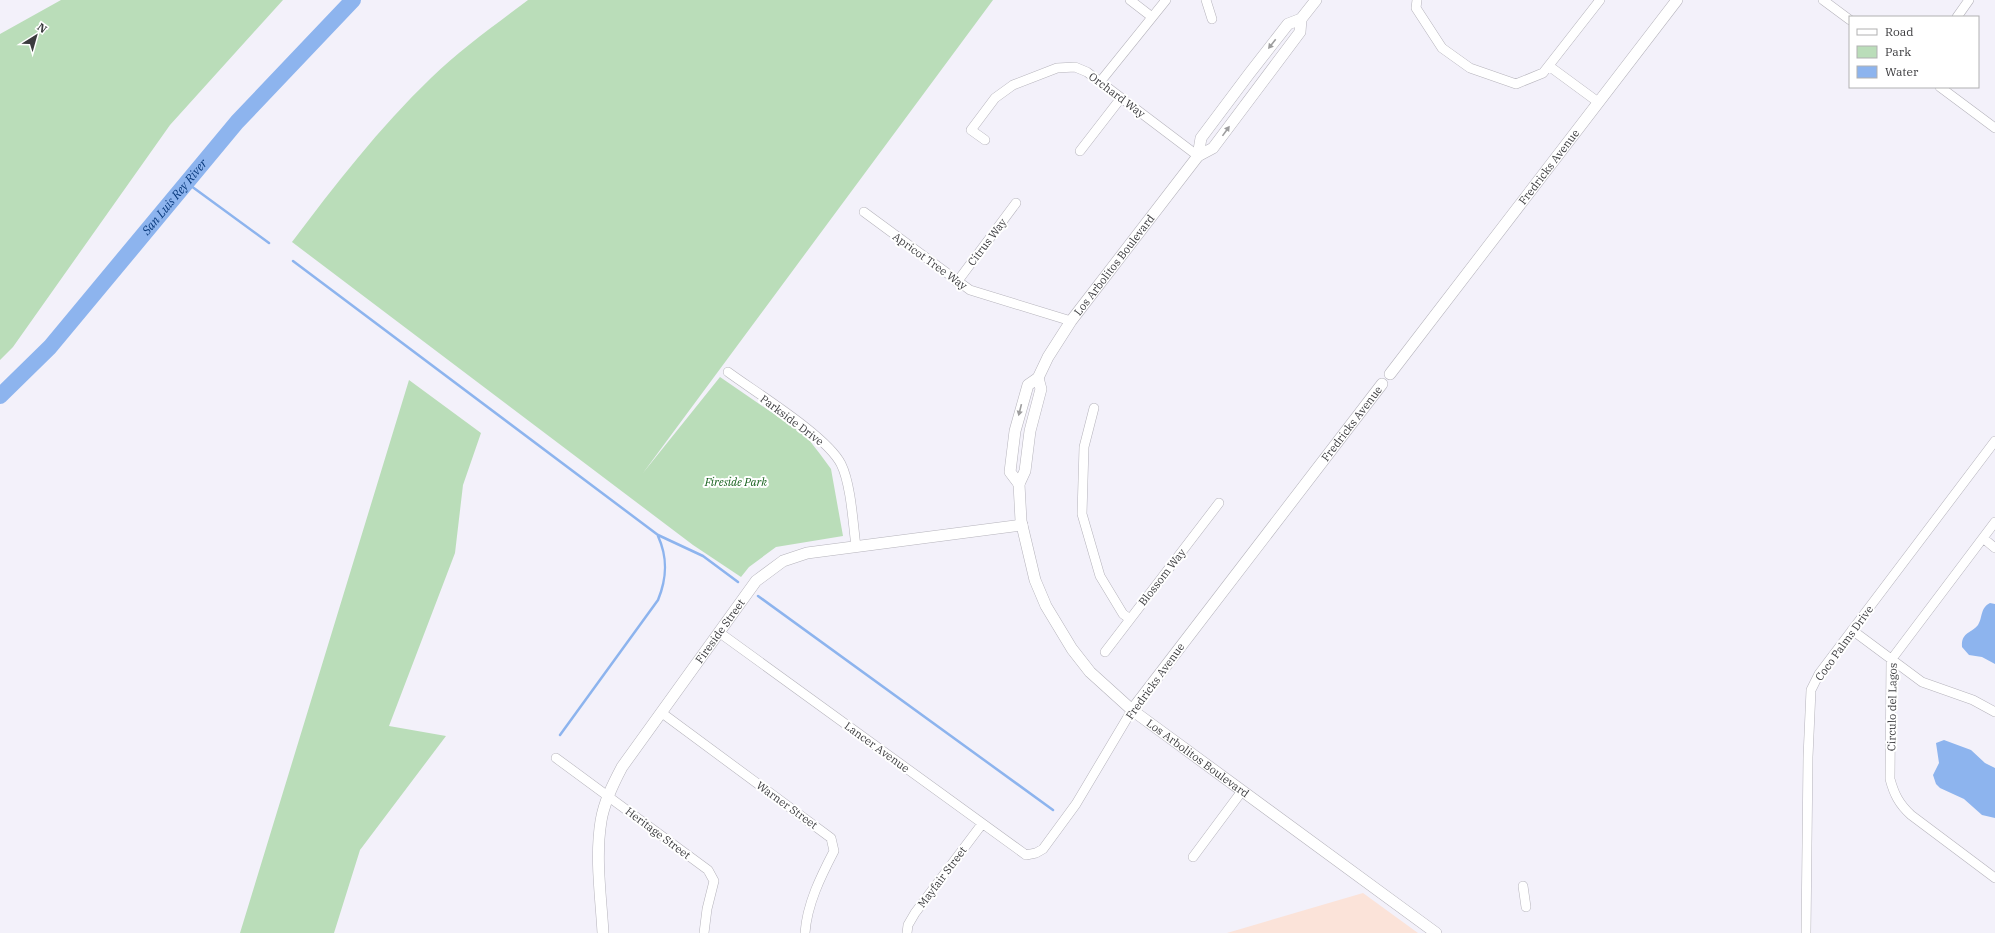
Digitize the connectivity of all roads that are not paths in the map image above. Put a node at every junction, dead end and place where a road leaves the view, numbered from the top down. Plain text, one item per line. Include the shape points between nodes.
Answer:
1 (1130, 0) edge
2 (1166, 0) edge
3 (1206, 0) edge
4 (1316, 0) edge
5 (1416, 0) edge
6 (1600, 0) edge
7 (1677, 0) edge
8 (1823, 0) edge
9 (1969, 0) edge
10 (1833, 3) edge
11 (1958, 16) edge
12 (1152, 17) junction
13 (1212, 19) dead end
14 (1849, 19) edge
15 (1301, 20) junction
16 (1550, 66) junction
17 (1100, 82) junction
18 (1941, 88) edge
19 (1121, 98) junction
20 (1598, 102) junction
21 (1995, 128) edge
22 (986, 140) dead end
23 (1080, 151) dead end
24 (1198, 156) junction
25 (1016, 203) dead end
26 (864, 212) dead end
27 (957, 282) junction
28 (1072, 321) junction
29 (728, 372) dead end
30 (1390, 374) joint
31 (1382, 384) joint
32 (1094, 408) dead end
33 (1995, 441) edge
34 (1219, 503) dead end
35 (1995, 522) edge
36 (1022, 524) junction
37 (1983, 538) junction
38 (856, 547) junction
39 (1995, 548) edge
40 (1130, 619) junction
41 (1852, 630) junction
42 (720, 633) junction
43 (1105, 652) dead end
44 (1891, 660) junction
45 (1132, 710) junction
46 (1995, 712) edge
47 (662, 713) junction
48 (556, 758) dead end
49 (1242, 791) junction
50 (608, 795) junction
51 (982, 824) junction
52 (1036, 853) joint
53 (1193, 857) dead end
54 (1995, 878) edge
55 (1523, 886) dead end
56 (1526, 907) dead end
57 (603, 933) edge
58 (704, 933) edge
59 (805, 933) edge
60 (907, 933) edge
61 (1436, 933) edge
62 (1806, 933) edge

1 - 12 street
2 - 12 street
3 - 13 street
4 - 15 street, Los Arbolitos Boulevard
5 - 16 street via 1416,8 1442,48 1470,68 1516,84 1543,73
6 - 16 street
7 - 20 street, Fredricks Avenue
8 - 10 street
9 - 11 street
10 - 14 street
12 - 17 street
24 -> 15 street, Los Arbolitos Boulevard via 1213,148 1300,32
15 -> 24 street, Los Arbolitos Boulevard via 1288,24 1249,74 1201,138
16 - 20 street
17 - 19 street, Orchard Way
17 - 22 street, Orchard Way via 1075,67 1057,68 1013,85 995,98 971,130
18 - 21 street
19 - 23 street
19 - 24 street, Orchard Way
20 - 30 street, Fredricks Avenue
24 - 28 street, Los Arbolitos Boulevard
25 - 27 street, Citrus Way
26 - 27 street, Apricot Tree Way
27 - 28 street, Apricot Tree Way via 974,292
28 - 36 street, Los Arbolitos Boulevard via 1048,357 1038,378 1041,389 1030,431 1025,471 1019,484
29 - 38 street, Parkside Drive via 820,438 840,463 846,479
30 - 31 street, Fredricks Avenue
31 - 45 street, Fredricks Avenue
32 - 40 street via 1084,447 1082,514 1100,576 1123,614
33 - 41 street, Coco Palms Drive
34 - 40 street, Blossom Way
35 - 37 street, Circulo del Lagos
36 - 38 street, Fireside Street
36 - 45 street, Los Arbolitos Boulevard via 1035,580 1046,606 1072,649 1089,671
37 - 39 street
37 - 44 street, Circulo del Lagos
38 - 42 street, Fireside Street via 807,553 783,561 756,581
40 - 43 street, Blossom Way
41 - 44 street
41 - 62 street, Coco Palms Drive via 1819,674 1811,690
42 - 47 street, Fireside Street
42 - 51 street, Lancer Avenue
44 - 46 street via 1922,682 1973,700
44 - 54 street, Circulo del Lagos via 1890,778 1894,794 1900,805 1911,815
45 - 49 street, Los Arbolitos Boulevard
45 - 52 street, Fredricks Avenue via 1076,804 1043,849
47 - 50 street, Fireside Street via 622,767
47 - 59 street, Warner Street via 832,838 834,851 819,879 806,921
48 - 50 street, Heritage Street
49 - 53 street
49 - 61 street, Los Arbolitos Boulevard
50 - 57 street, Fireside Street via 601,821 599,853
50 - 58 street, Heritage Street via 708,870 714,881 706,909
51 - 52 street, Lancer Avenue via 1026,855
51 - 60 street, Mayfair Street via 915,913 908,925
55 - 56 street

